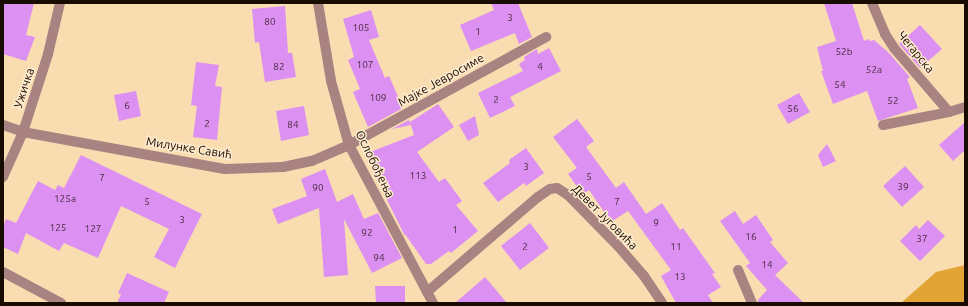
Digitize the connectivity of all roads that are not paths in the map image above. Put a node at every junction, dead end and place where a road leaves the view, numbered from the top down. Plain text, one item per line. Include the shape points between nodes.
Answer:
1 (60, 3) edge
2 (318, 3) edge
3 (872, 3) edge
4 (546, 37) dead end
5 (965, 107) edge
6 (950, 112) junction
7 (3, 125) edge
8 (883, 125) dead end
9 (23, 132) junction
10 (349, 145) junction
11 (3, 177) edge
12 (738, 270) dead end
13 (3, 272) edge
14 (427, 292) junction
15 (61, 303) edge
16 (433, 303) edge
17 (662, 303) edge
18 (752, 303) edge

1 - 9 street, Ужичка via 48,54
2 - 10 street, Ослобођења via 331,81
3 - 6 street, Чегарска via 894,48
4 - 10 street, Мајке Јевросиме
5 - 6 street
6 - 8 street
7 - 9 street, Милунке Савић
9 - 10 street, Милунке Савић via 225,169 283,167 312,161
9 - 11 street, Ужичка
10 - 14 street, Ослобођења
12 - 18 street
13 - 15 street
14 - 16 street, Ослобођења
14 - 17 street, Девет Југовића via 538,196 557,188 568,195 618,246 644,276

